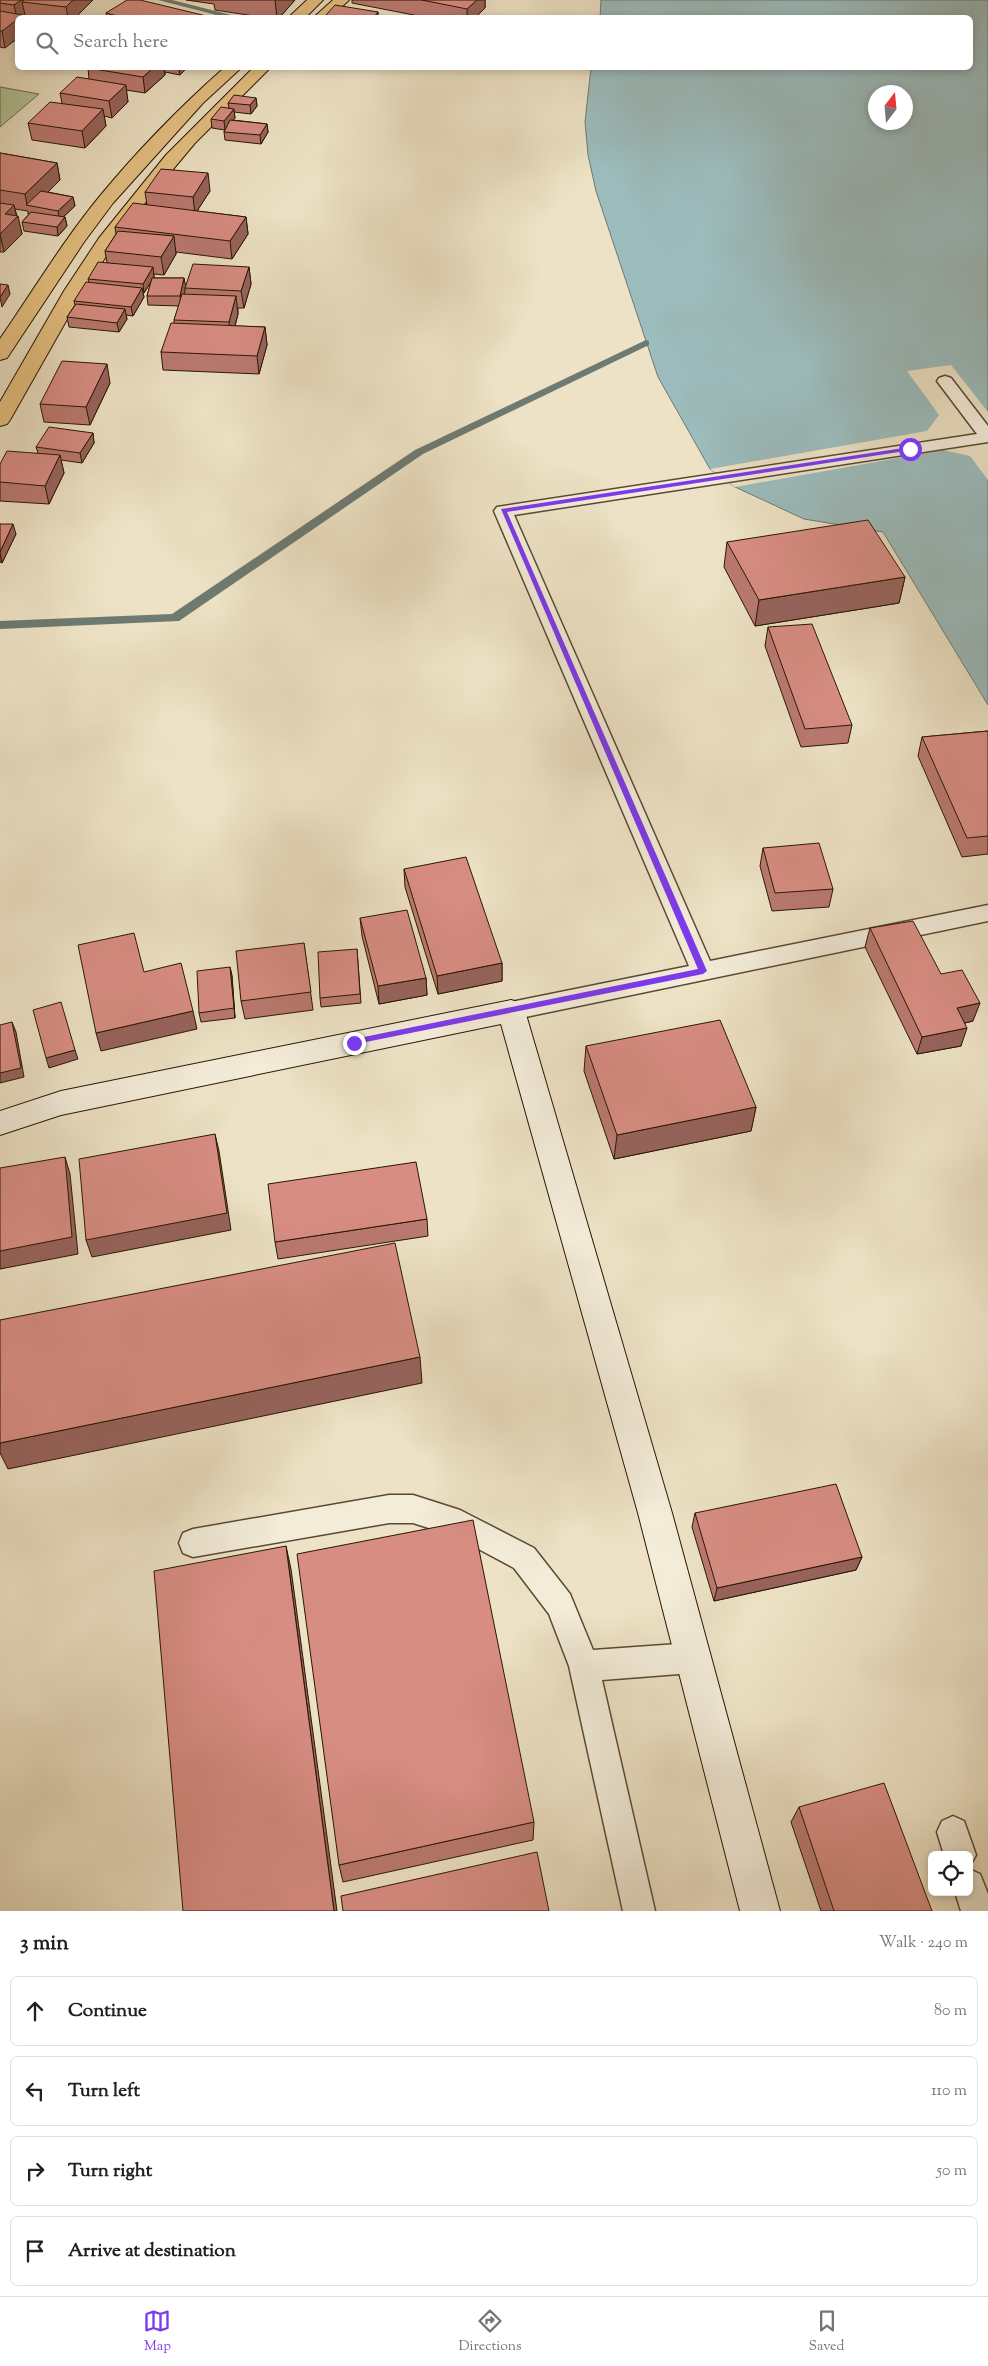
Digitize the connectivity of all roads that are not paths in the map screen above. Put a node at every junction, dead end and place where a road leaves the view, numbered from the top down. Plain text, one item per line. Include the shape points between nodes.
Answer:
1 (316, 0) edge
2 (342, 0) edge
3 (298, 15) edge
4 (324, 15) edge
5 (231, 70) edge
6 (260, 70) edge
7 (0, 354) edge
8 (945, 381) dead end
9 (0, 420) edge
10 (988, 437) edge
11 (988, 912) edge
12 (703, 971) junction
13 (511, 1010) junction
14 (0, 1123) edge
15 (193, 1543) dead end
16 (692, 1658) junction
17 (584, 1666) junction
18 (972, 1896) edge
19 (639, 1911) edge
20 (760, 1911) edge
21 (977, 1911) edge

1 - 3 highway
2 - 4 highway
5 - 7 highway via 197,100 107,199
6 - 9 highway via 179,149 122,218
8 - 10 lane
10 - 12 lane via 503,511
11 - 12 lane
12 - 13 lane
13 - 14 street via 61,1103
13 - 16 street via 655,1513
15 - 17 lane via 389,1509 413,1509 460,1524 524,1558 560,1604
16 - 17 lane
16 - 20 street
17 - 19 lane
18 - 21 lane

